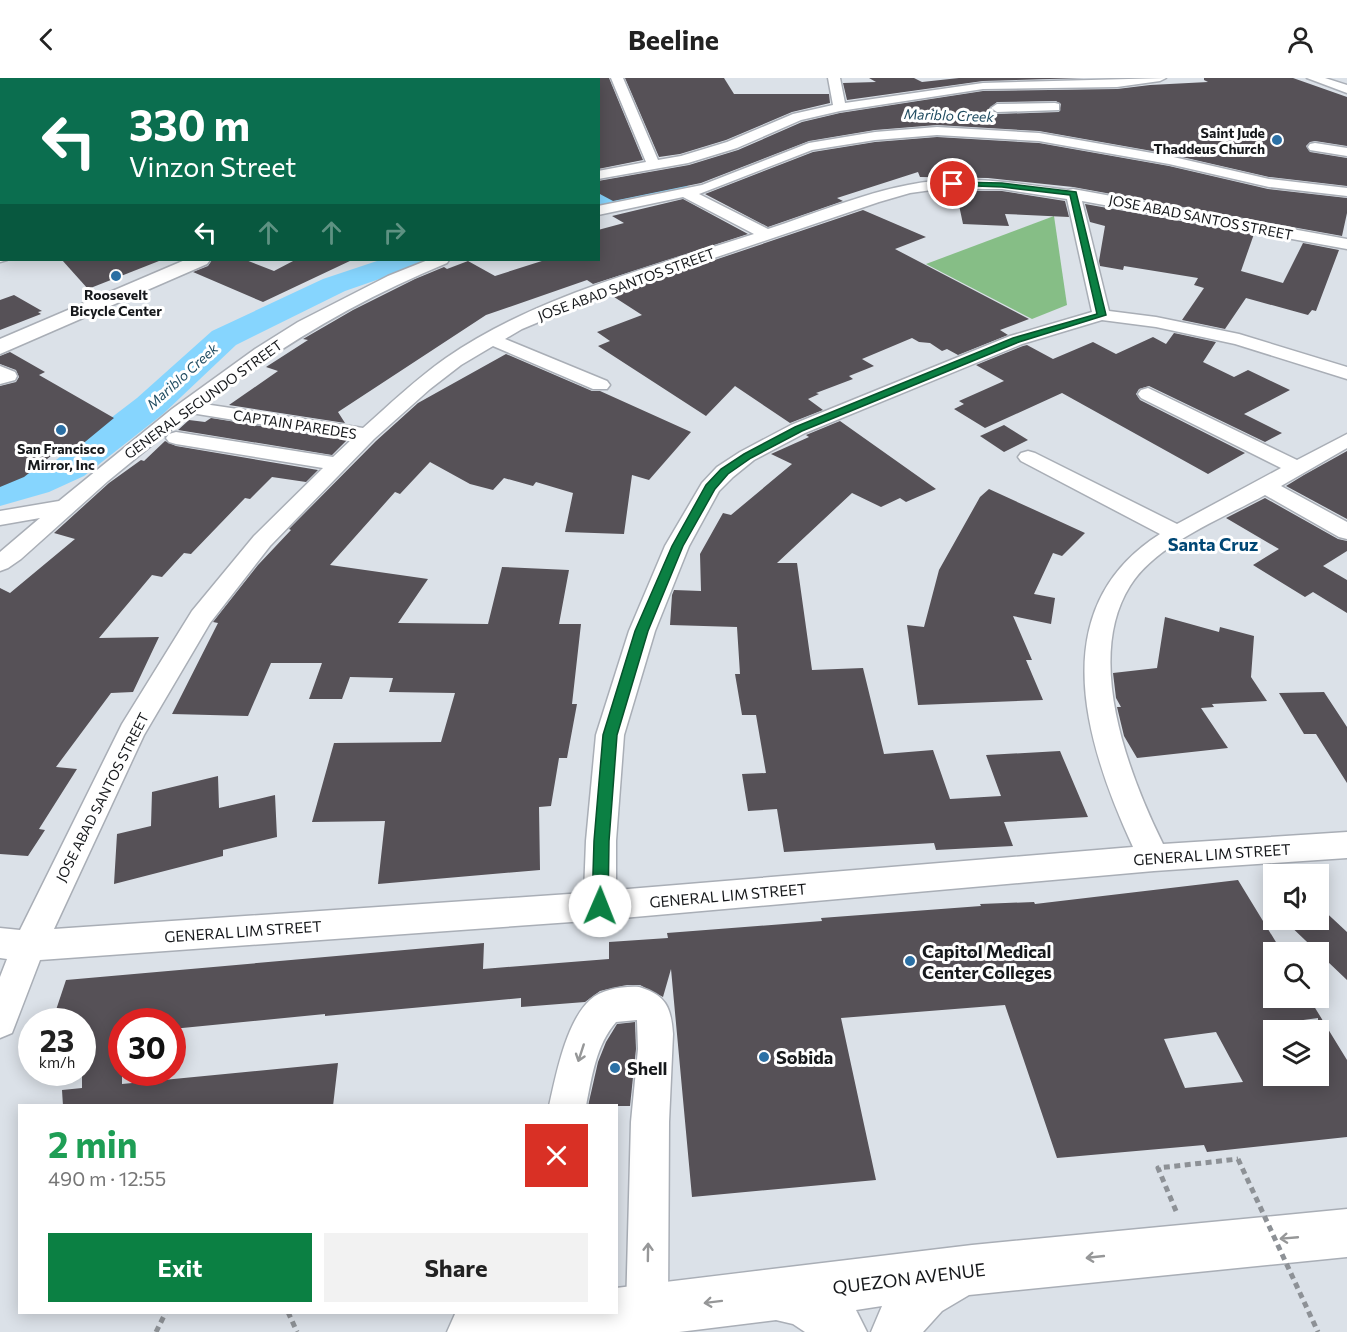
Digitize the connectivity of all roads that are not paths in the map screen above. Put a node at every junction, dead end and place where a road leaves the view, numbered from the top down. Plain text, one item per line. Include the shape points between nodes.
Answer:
1 (617, 78) edge
2 (834, 78) edge
3 (1160, 78) edge
4 (1313, 78) edge
5 (981, 82) edge
6 (1065, 85) junction
7 (1347, 89) edge
8 (1075, 95) dead end
9 (840, 107) junction
10 (1055, 107) dead end
11 (1315, 147) dead end
12 (1347, 152) edge
13 (654, 166) junction
14 (600, 175) edge
15 (1347, 192) edge
16 (686, 193) junction
17 (1073, 193) junction
18 (600, 211) edge
19 (766, 234) junction
20 (1347, 244) edge
21 (198, 261) edge
22 (439, 261) edge
23 (1101, 315) junction
24 (491, 339) junction
25 (0, 346) edge
26 (1347, 351) edge
27 (1340, 371) edge
28 (600, 385) dead end
29 (1148, 394) dead end
30 (188, 407) junction
31 (367, 435) junction
32 (176, 438) dead end
33 (1347, 440) edge
34 (1028, 457) dead end
35 (339, 464) junction
36 (1297, 468) junction
37 (1266, 486) junction
38 (63, 507) junction
39 (0, 518) edge
40 (1347, 532) edge
41 (1177, 533) junction
42 (0, 563) edge
43 (1347, 845) edge
44 (1154, 858) junction
45 (600, 906) junction
46 (14, 945) edge
47 (4, 1002) edge
48 (568, 1104) edge
49 (1347, 1233) edge
50 (972, 1270) junction
51 (771, 1295) junction
52 (647, 1310) junction
53 (618, 1313) edge
54 (606, 1314) edge
55 (503, 1324) edge
56 (841, 1332) edge
57 (897, 1332) edge

1 - 13 street
2 - 9 street
3 - 6 street
4 - 7 street
5 - 6 street
5 - 9 street
5 - 10 street via 997,110
6 - 8 street
9 - 13 street via 797,117 732,145
11 - 12 street
13 - 14 street
15 - 16 street via 1269,183 1201,166 1039,136 937,131 809,147
16 - 18 street
16 - 19 street
17 - 19 street, JOSE ABAD SANTOS STREET via 1002,185 939,184 909,189
17 - 20 street, JOSE ABAD SANTOS STREET via 1125,196
17 - 23 street
19 - 24 street, JOSE ABAD SANTOS STREET via 590,294
21 - 25 main road
22 - 30 street, GENERAL SEGUNDO STREET via 366,291 300,329
23 - 27 street via 1229,337
23 - 45 street via 1016,340 798,429 747,456 710,488 677,546 642,631 610,735
24 - 28 street
24 - 31 street, JOSE ABAD SANTOS STREET via 454,361
26 - 27 street
29 - 36 street
30 - 31 street, CAPTAIN PAREDES
30 - 38 street, GENERAL SEGUNDO STREET
31 - 35 street, JOSE ABAD SANTOS STREET
32 - 35 street
33 - 36 street
34 - 41 street
35 - 46 street, JOSE ABAD SANTOS STREET via 262,541 201,617
36 - 37 street
37 - 40 street
37 - 41 street
38 - 39 street, GENERAL SEGUNDO STREET
38 - 42 street
41 - 44 street via 1144,557 1119,584 1104,617 1098,656 1098,692 1108,741 1133,816
43 - 44 street, GENERAL LIM STREET
44 - 45 street, GENERAL LIM STREET
45 - 46 street, GENERAL LIM STREET
46 - 47 street, JOSE ABAD SANTOS STREET
52 -> 48 street via 655,1038 652,1013 646,1007 633,1003 609,1006 592,1024
49 -> 50 main road, QUEZON AVENUE
50 - 51 main road, QUEZON AVENUE
50 - 57 main road via 927,1289 912,1301
51 -> 52 main road, QUEZON AVENUE
51 - 56 main road via 794,1298 816,1308
52 - 53 main road, QUEZON AVENUE
54 - 55 main road, QUEZON AVENUE

